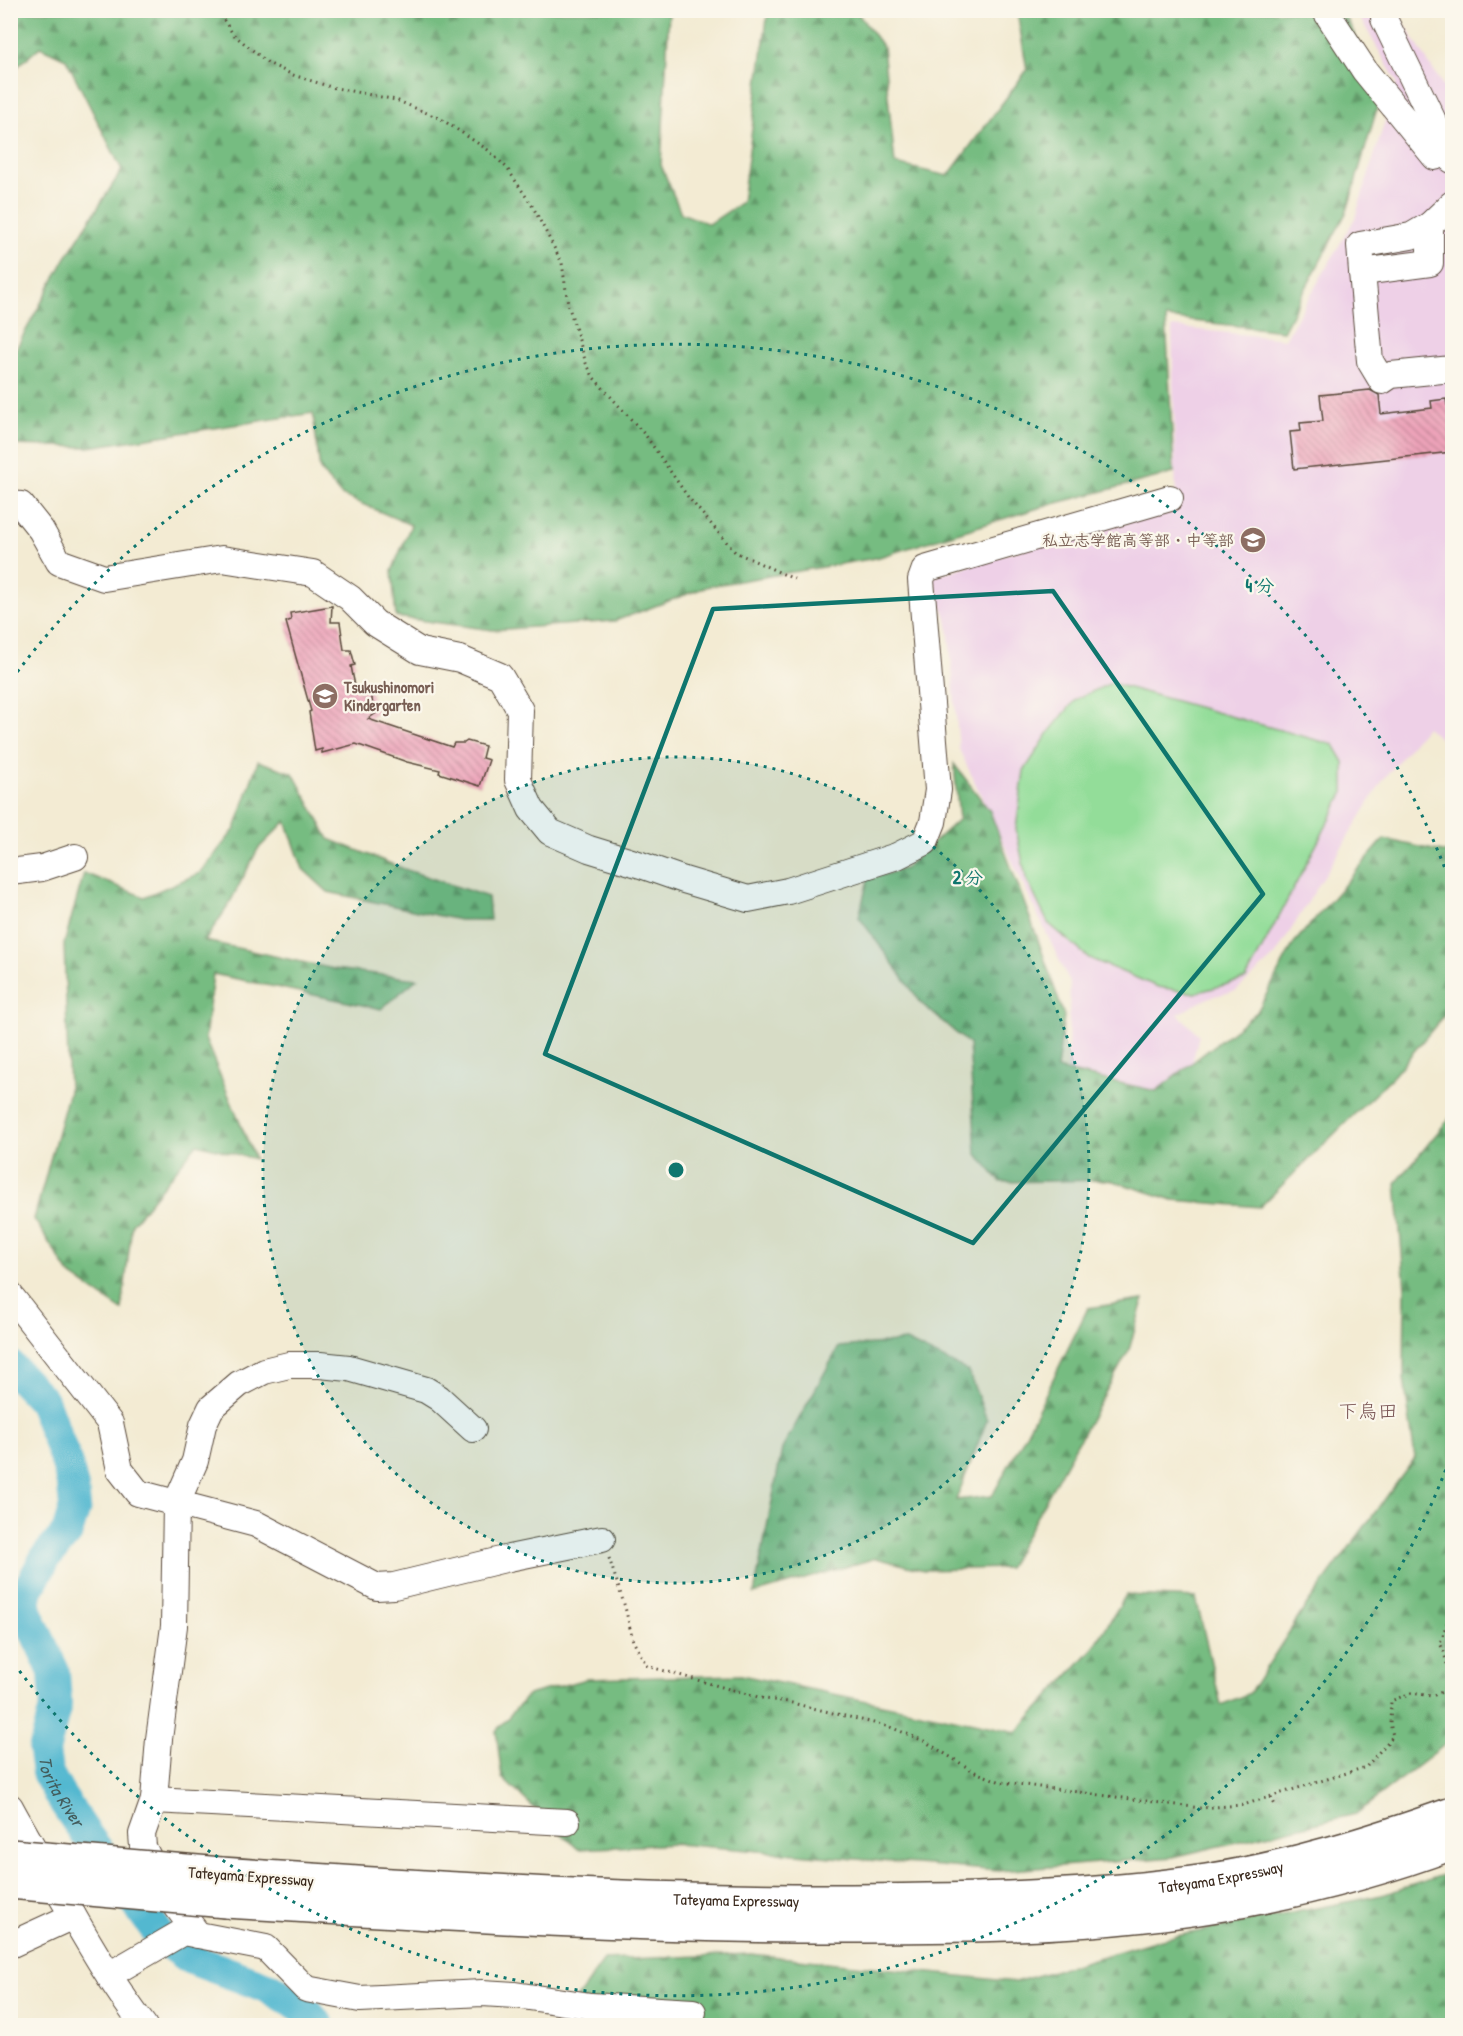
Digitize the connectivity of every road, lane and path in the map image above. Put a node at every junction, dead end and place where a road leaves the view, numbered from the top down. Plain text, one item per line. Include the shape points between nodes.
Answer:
1 (217, 10) edge
2 (1325, 10) edge
3 (1385, 10) edge
4 (1444, 158) edge
5 (1452, 204) edge
6 (1452, 369) edge
7 (1170, 498) dead end
8 (10, 504) edge
9 (794, 579) dead end
10 (75, 857) dead end
11 (10, 872) edge
12 (10, 1295) edge
13 (473, 1429) dead end
14 (176, 1504) junction
15 (602, 1539) joint
16 (1452, 1612) edge
17 (1452, 1687) edge
18 (1271, 1797) junction
19 (154, 1800) junction
20 (10, 1807) edge
21 (1276, 1807) dead end
22 (1452, 1814) edge
23 (567, 1822) dead end
24 (1452, 1843) edge
25 (10, 1856) edge
26 (10, 1882) edge
27 (224, 1888) junction
28 (73, 1916) junction
29 (198, 1935) junction
30 (10, 1945) edge
31 (109, 1974) junction
32 (693, 2012) dead end
33 (144, 2025) edge

1 - 9 path via 233,34 268,63 332,87 396,100 441,119 488,150 507,168 562,263 568,304 594,378 646,436 688,497 735,552
2 - 4 street via 1365,71
3 - 4 street via 1384,19
5 - 6 street via 1430,225 1411,236 1360,245 1370,361 1383,381 1391,375
7 - 8 street via 925,568 921,580 938,790 925,842 897,856 788,891 748,899 589,849 550,832 531,809 518,780 520,710 500,676 460,659 420,651 375,623 350,598 313,573 222,559 104,578 59,562 21,505
10 - 11 street via 42,868
12 - 14 street via 110,1423 120,1470 138,1493
13 - 14 street via 426,1390 349,1368 289,1365 264,1371 239,1384 211,1408 195,1461
14 - 15 street via 256,1524 377,1587
14 - 19 street via 174,1626
15 - 18 path via 633,1641 647,1666 765,1699 890,1726 1001,1782 1200,1808 1243,1805
16 - 17 path via 1440,1643
17 - 18 path via 1432,1696 1411,1693 1391,1701 1393,1736 1366,1767
18 - 21 path
19 - 23 street
19 - 29 street via 142,1834 143,1847 164,1889
20 - 28 street
22 - 27 highway, Tateyama Expressway via 1341,1851 1208,1880 1001,1898 785,1901
24 - 27 highway, Tateyama Expressway via 1352,1876 1216,1905 1060,1922 981,1926 785,1927 527,1920
25 - 27 highway, Tateyama Expressway, bridge
26 - 27 highway, Tateyama Expressway, bridge
28 - 30 street
28 - 31 street
29 - 31 street via 183,1932
29 - 32 street via 266,1948 306,1989 360,1999 482,1993 591,2006
31 - 33 street

